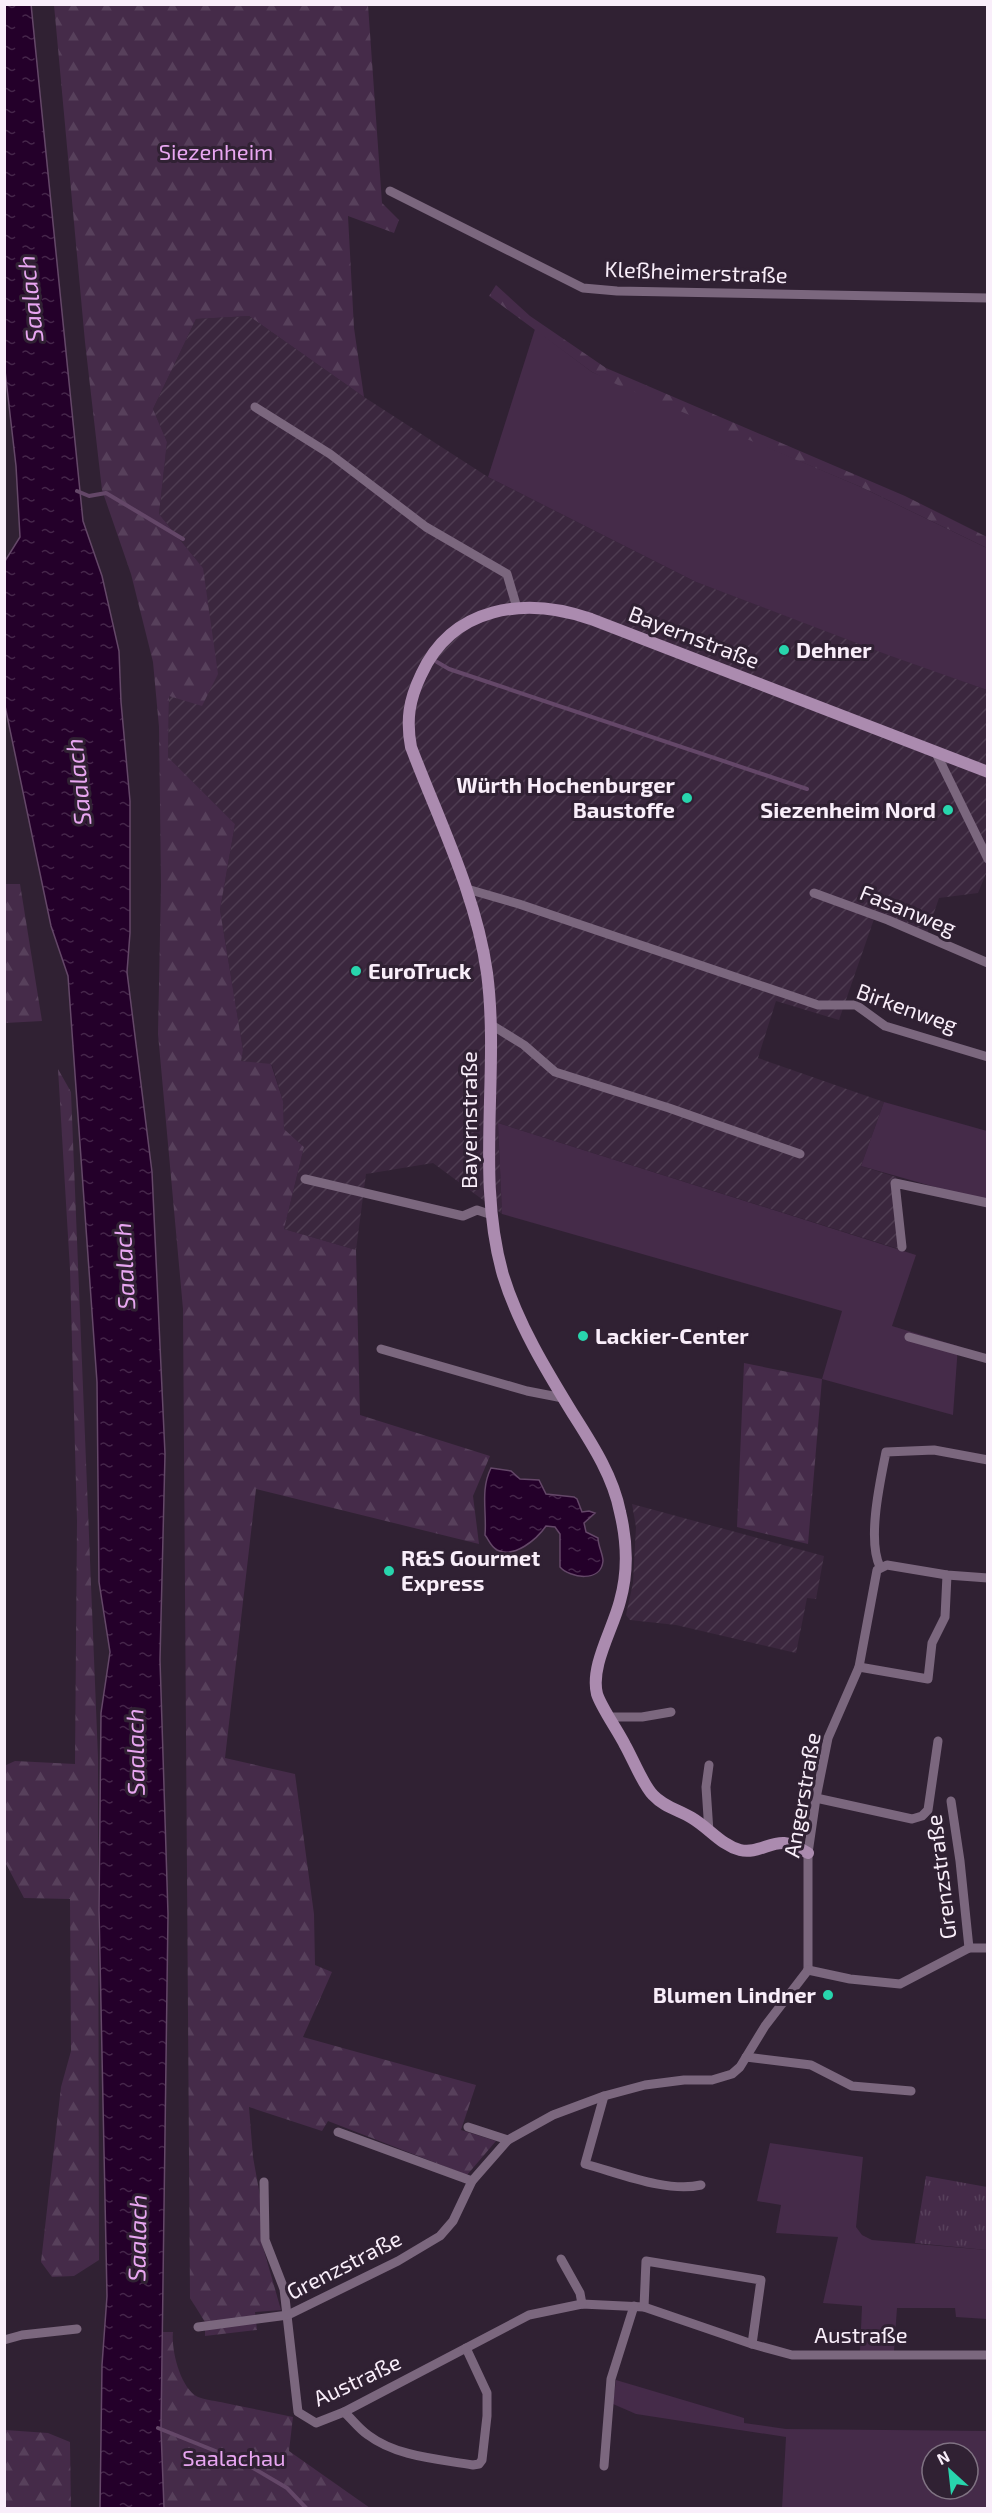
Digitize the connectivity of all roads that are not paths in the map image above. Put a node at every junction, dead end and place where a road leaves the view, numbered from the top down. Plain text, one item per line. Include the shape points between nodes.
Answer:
1 (390, 191) dead end
2 (987, 298) edge
3 (255, 407) dead end
4 (517, 608) junction
5 (936, 753) junction
6 (987, 772) edge
7 (987, 859) edge
8 (467, 889) junction
9 (814, 893) dead end
10 (987, 963) edge
11 (490, 1024) junction
12 (987, 1057) edge
13 (800, 1154) dead end
14 (305, 1179) dead end
15 (987, 1203) edge
16 (492, 1215) junction
17 (902, 1247) dead end
18 (909, 1337) dead end
19 (381, 1349) dead end
20 (987, 1359) edge
21 (563, 1398) junction
22 (887, 1442) dead end
23 (886, 1452) junction
24 (987, 1460) edge
25 (880, 1567) junction
26 (947, 1575) junction
27 (987, 1578) edge
28 (859, 1667) junction
29 (670, 1712) dead end
30 (610, 1717) junction
31 (938, 1741) dead end
32 (709, 1765) dead end
33 (816, 1798) junction
34 (951, 1801) dead end
35 (709, 1832) junction
36 (808, 1853) junction
37 (969, 1948) junction
38 (987, 1948) edge
39 (808, 1970) junction
40 (747, 2057) junction
41 (911, 2091) dead end
42 (604, 2096) junction
43 (468, 2127) dead end
44 (338, 2132) dead end
45 (508, 2140) junction
46 (472, 2181) junction
47 (264, 2182) dead end
48 (701, 2185) dead end
49 (561, 2259) dead end
50 (582, 2304) junction
51 (639, 2307) junction
52 (288, 2315) junction
53 (198, 2327) dead end
54 (77, 2329) dead end
55 (4, 2340) edge
56 (752, 2344) junction
57 (465, 2348) junction
58 (987, 2355) edge
59 (344, 2412) junction
60 (604, 2466) dead end

1 - 2 street, Kleßheimerstraße via 583,288
3 - 4 street via 330,454 426,527 507,573
4 - 5 street, Bayernstraße via 545,607 580,615
4 - 8 street, Bayernstraße via 469,621 447,638 428,660 409,707 411,747
5 - 6 street, Bayernstraße
5 - 7 street
8 - 11 street, Bayernstraße via 485,963
8 - 12 street, Birkenweg via 818,1005 856,1005 885,1026
9 - 10 street, Fasanweg
11 - 13 street, Bayernstraße via 524,1045 555,1072
11 - 16 street, Bayernstraße
14 - 16 street, Bayernstraße via 463,1216 477,1210
15 - 17 street via 895,1183
16 - 21 street, Bayernstraße via 511,1298
18 - 20 street
19 - 21 street
21 - 30 street, Bayernstraße via 605,1468 623,1529 625,1580 595,1676 598,1696
22 - 23 street
23 - 24 street via 934,1450
23 - 25 street via 874,1546
25 - 26 street
25 - 28 street, Angerstraße
26 - 27 street
26 - 28 street via 945,1617 932,1643 928,1679
28 - 33 street, Angerstraße via 828,1738
29 - 30 street
30 - 35 street, Bayernstraße via 652,1794
31 - 33 street via 928,1810 922,1816 912,1819
32 - 35 street
33 - 36 street, Angerstraße
34 - 37 street, Grenzstraße
35 - 36 street via 741,1851 782,1843
36 - 39 street, Angerstraße
37 - 38 street, Grenzstraße
37 - 39 street, Grenzstraße via 900,1984
39 - 40 street, Grenzstraße via 765,2026
40 - 41 street via 811,2065 852,2086
40 - 42 street, Grenzstraße via 724,2078 665,2081
42 - 45 street, Grenzstraße via 553,2115
42 - 48 street via 585,2164 670,2186
43 - 45 street
44 - 46 street
45 - 46 street, Grenzstraße
46 - 52 street, Grenzstraße via 453,2221 440,2236
47 - 52 street, Austraße via 266,2240 284,2289
49 - 50 street
50 - 51 street, Austraße
50 - 57 street, Austraße via 529,2315
51 - 56 street, Austraße
51 - 56 street via 646,2261 761,2280
51 - 60 street via 611,2379
52 - 53 street, Grenzstraße
52 - 59 street, Austraße via 298,2412 316,2423
54 - 55 street
56 - 58 street, Austraße via 792,2355
57 - 59 street, Austraße
57 - 59 street via 488,2393 479,2464 387,2446 368,2435

